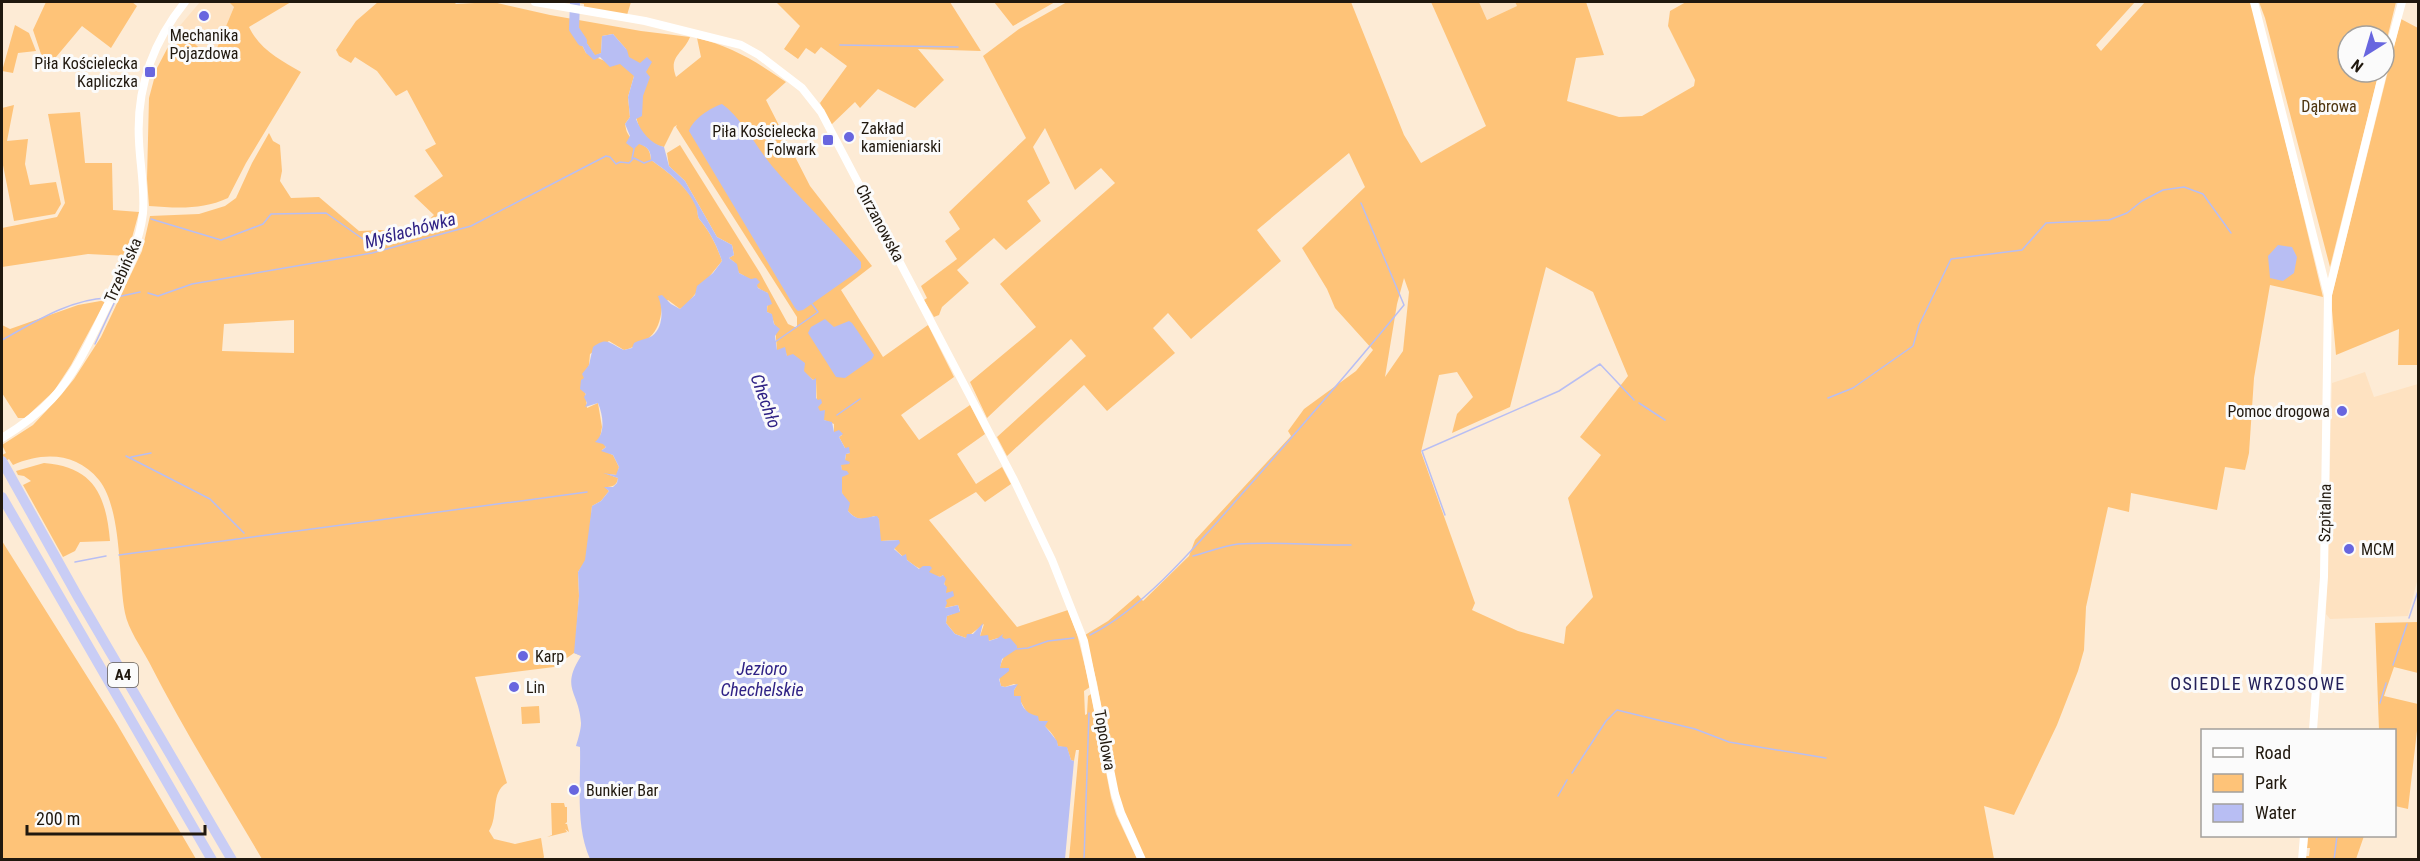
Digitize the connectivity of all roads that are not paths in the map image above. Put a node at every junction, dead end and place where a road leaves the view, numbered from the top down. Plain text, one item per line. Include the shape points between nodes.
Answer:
1 (185, 2) edge
2 (535, 2) edge
3 (2254, 2) edge
4 (2402, 2) edge
5 (2396, 24) edge
6 (2380, 84) edge
7 (2328, 295) junction
8 (2, 438) edge
9 (2, 461) edge
10 (2, 497) edge
11 (1076, 618) joint
12 (2313, 729) edge
13 (2304, 837) edge
14 (212, 860) edge
15 (232, 860) edge
16 (1142, 860) edge
17 (2302, 860) edge

1 - 8 street, Trzebińska via 155,49 146,76 139,118 142,221 135,252 64,385 36,415
2 - 11 street, Chrzanowska via 676,28 741,45 802,88 821,112 1017,485
3 - 7 street
4 - 5 street
6 - 7 street
7 - 12 street, Szpitalna via 2324,574
9 - 15 highway, A4
10 - 14 highway, A4
11 - 16 street, Topolowa via 1092,672 1115,794
13 - 17 street

